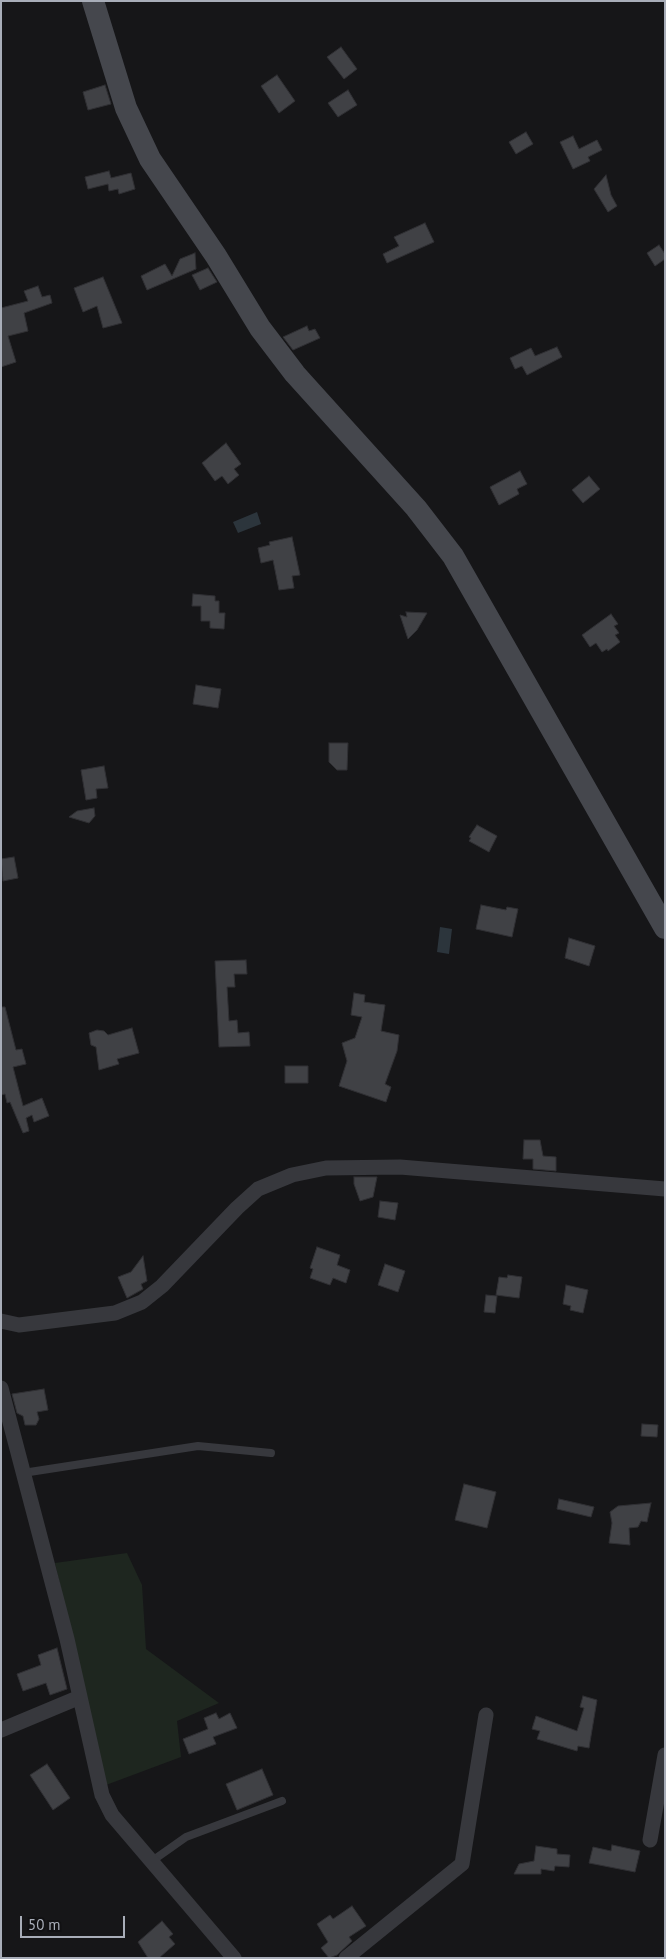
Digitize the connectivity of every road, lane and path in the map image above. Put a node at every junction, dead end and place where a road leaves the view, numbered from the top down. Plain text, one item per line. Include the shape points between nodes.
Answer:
1 (93, 1) edge
2 (665, 928) edge
3 (665, 1190) edge
4 (1, 1321) edge
5 (1, 1388) edge
6 (271, 1453) dead end
7 (23, 1473) junction
8 (80, 1698) junction
9 (486, 1715) dead end
10 (1, 1730) edge
11 (665, 1755) edge
12 (282, 1801) dead end
13 (650, 1840) dead end
14 (152, 1861) junction
15 (234, 1958) edge
16 (346, 1958) edge

1 - 2 main road via 126,108 150,159 260,328 295,374 416,508 453,556
3 - 4 street via 400,1168 326,1168 292,1175 258,1189 142,1302 115,1313 18,1325
5 - 7 street
6 - 7 lane via 198,1446
7 - 8 street via 68,1639
8 - 10 street
8 - 14 street via 102,1795 112,1815
9 - 16 street via 462,1864
11 - 13 street
12 - 14 lane via 186,1837
14 - 15 street

